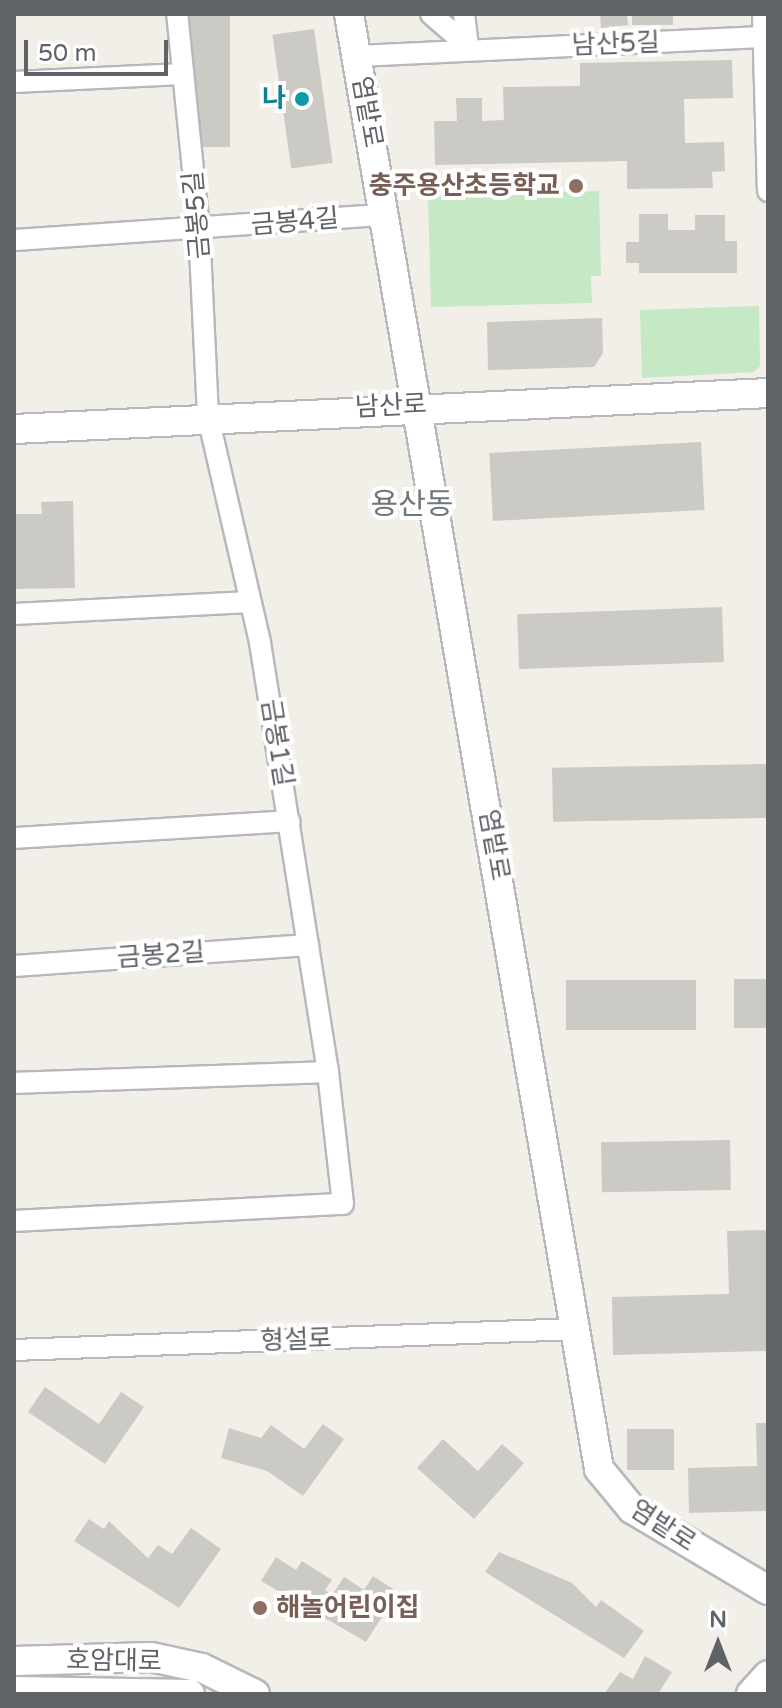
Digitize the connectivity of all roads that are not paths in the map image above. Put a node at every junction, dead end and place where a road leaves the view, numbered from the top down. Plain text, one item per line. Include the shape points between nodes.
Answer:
1 (177, 14) edge
2 (349, 14) edge
3 (431, 14) edge
4 (464, 14) edge
5 (763, 14) edge
6 (763, 37) junction
7 (468, 46) junction
8 (357, 56) junction
9 (183, 74) junction
10 (14, 82) edge
11 (768, 191) edge
12 (385, 215) junction
13 (199, 229) junction
14 (14, 240) edge
15 (768, 393) edge
16 (418, 405) junction
17 (208, 417) junction
18 (14, 429) edge
19 (250, 602) junction
20 (14, 614) edge
21 (289, 821) junction
22 (14, 838) edge
23 (308, 945) junction
24 (14, 966) edge
25 (328, 1072) junction
26 (14, 1083) edge
27 (14, 1221) edge
28 (577, 1329) junction
29 (14, 1350) edge
30 (768, 1590) edge
31 (14, 1661) edge
32 (768, 1675) edge
33 (14, 1691) edge
34 (190, 1694) edge
35 (255, 1694) edge
36 (751, 1694) edge

1 - 9 street, 금봉5길
2 - 8 street, 염밭로
3 - 7 street
4 - 7 street
5 - 6 street
6 - 7 street, 남산5길
6 - 11 street
7 - 8 street, 남산5길
8 - 12 street, 염밭로
9 - 10 street
9 - 13 street, 금봉5길
12 - 13 street, 금봉4길
12 - 16 street, 염밭로
13 - 14 street, 금봉4길
13 - 17 street, 금봉5길
15 - 16 street, 남산로
16 - 17 street, 남산로
16 - 28 street, 염밭로
17 - 18 street, 남산로
17 - 19 street, 금봉1길
19 - 20 street
19 - 21 street, 금봉1길
21 - 22 street
21 - 23 street, 금봉1길
23 - 24 street, 금봉2길
23 - 25 street, 금봉1길
25 - 26 street
25 - 27 street, 금봉1길 via 343,1204
28 - 29 street, 형설로
28 - 30 street, 염밭로 via 606,1484 632,1509
31 - 35 street, 호암대로 via 151,1657 202,1668
32 - 36 street
33 - 34 street, 호암대로

